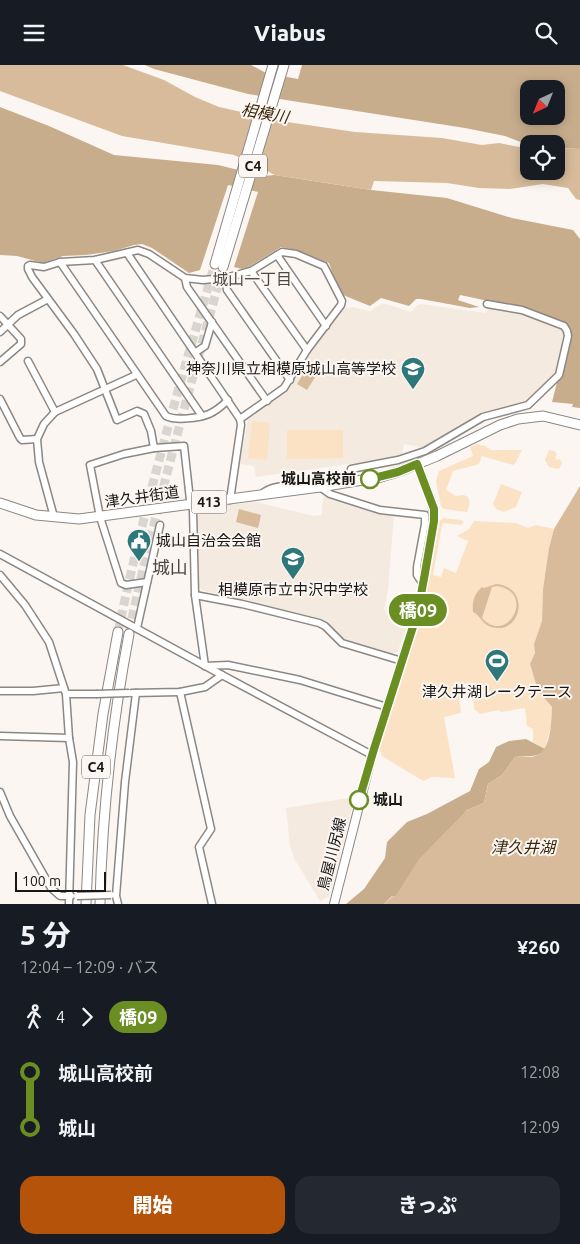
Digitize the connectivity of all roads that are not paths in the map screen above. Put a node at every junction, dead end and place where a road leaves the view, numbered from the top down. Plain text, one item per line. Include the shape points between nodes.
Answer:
1 (273, 65) edge
2 (284, 65) edge
3 (127, 253) junction
4 (277, 255) junction
5 (94, 260) junction
6 (60, 262) junction
7 (251, 271) junction
8 (185, 278) junction
9 (225, 278) junction
10 (48, 299) junction
11 (487, 304) dead end
12 (0, 316) edge
13 (212, 323) junction
14 (8, 324) junction
15 (326, 326) junction
16 (0, 332) edge
17 (307, 350) junction
18 (196, 352) junction
19 (28, 361) dead end
20 (0, 362) edge
21 (136, 375) junction
22 (290, 380) junction
23 (104, 390) junction
24 (0, 399) edge
25 (228, 400) junction
26 (267, 401) junction
27 (55, 412) junction
28 (202, 416) junction
29 (240, 419) junction
30 (578, 424) edge
31 (37, 439) junction
32 (154, 448) junction
33 (417, 464) junction
34 (348, 483) junction
35 (320, 487) junction
36 (230, 499) junction
37 (0, 503) edge
38 (192, 504) junction
39 (54, 517) junction
40 (100, 517) junction
41 (160, 525) dead end
42 (0, 554) edge
43 (0, 575) edge
44 (147, 582) junction
45 (423, 584) junction
46 (195, 595) junction
47 (137, 628) junction
48 (118, 632) tunnel mouth
49 (128, 634) tunnel mouth
50 (402, 661) junction
51 (205, 666) junction
52 (222, 675) junction
53 (0, 691) edge
54 (65, 691) junction
55 (180, 691) junction
56 (132, 693) junction
57 (387, 707) junction
58 (0, 736) edge
59 (69, 738) junction
60 (372, 755) junction
61 (0, 792) edge
62 (114, 895) junction
63 (69, 896) junction
64 (69, 904) edge
65 (86, 904) edge
66 (100, 904) edge
67 (118, 904) edge
68 (212, 904) edge
69 (334, 904) edge

1 - 2 highway, C4 via 219,265
3 - 5 street
3 - 8 street via 138,250 149,254
3 - 18 street
4 - 7 street
4 - 15 street
4 - 15 street via 282,251 296,254 324,266 342,301
5 - 6 street
5 - 28 street
6 - 10 street via 44,267 28,266
6 - 21 street
7 - 9 street
7 - 17 street
8 - 9 street
8 - 13 street via 187,287
9 - 22 street via 227,290
10 - 14 street
10 - 23 street via 97,369
11 - 34 street via 522,310 564,325 568,336 559,375 528,405 483,417 424,451 398,460 351,469
12 - 14 street
13 - 18 street via 205,346
13 - 26 street
14 - 16 street
14 - 20 street via 21,339 21,344
15 - 17 street
17 - 22 street
18 - 25 street
19 - 27 street
21 - 23 street
21 - 28 street via 166,416
22 - 26 street
23 - 27 street
23 - 32 street via 117,420 137,411 144,414
24 - 31 street via 20,438
25 - 28 street
25 - 29 street
26 - 29 street
27 - 31 street
29 - 36 street
30 - 33 highway, 津久井街道 / 413 via 543,416 518,419
31 - 39 street via 39,462
32 - 38 street via 184,445
32 - 40 street via 90,465
33 - 34 highway, 津久井街道 / 413 via 381,477
33 - 45 main road, 鳥屋川尻線 via 434,509
34 - 35 highway, 津久井街道 / 413
35 - 36 highway, 津久井街道 / 413
35 - 45 street via 380,510 425,515 417,567
36 - 38 highway, 津久井街道 / 413
37 - 39 highway, 津久井街道 / 413 via 19,511
38 - 40 highway, 津久井街道 / 413
38 - 46 street
39 - 40 highway, 津久井街道 / 413
40 - 44 street via 121,583
41 - 44 street via 150,552
42 - 47 street
43 - 54 street via 49,642
44 - 47 street
45 - 50 main road, 鳥屋川尻線
46 - 50 street via 320,623 342,643
46 - 51 street
47 - 51 street
48 - 65 highway, C4 via 90,815
49 - 66 highway, C4 via 108,765
50 - 57 main road, 鳥屋川尻線
51 - 52 street
51 - 57 street via 228,665 300,680
52 - 55 street via 205,687
52 - 60 street
53 - 54 street
54 - 56 street, bridge
54 - 59 street
55 - 56 street
55 - 68 street via 211,829 199,847
56 - 62 street
57 - 60 main road, 鳥屋川尻線
58 - 59 street
59 - 63 street via 73,762
60 - 69 main road, 鳥屋川尻線
61 - 63 street via 51,888 60,896
62 - 63 street, bridge
62 - 67 street
63 - 64 street

